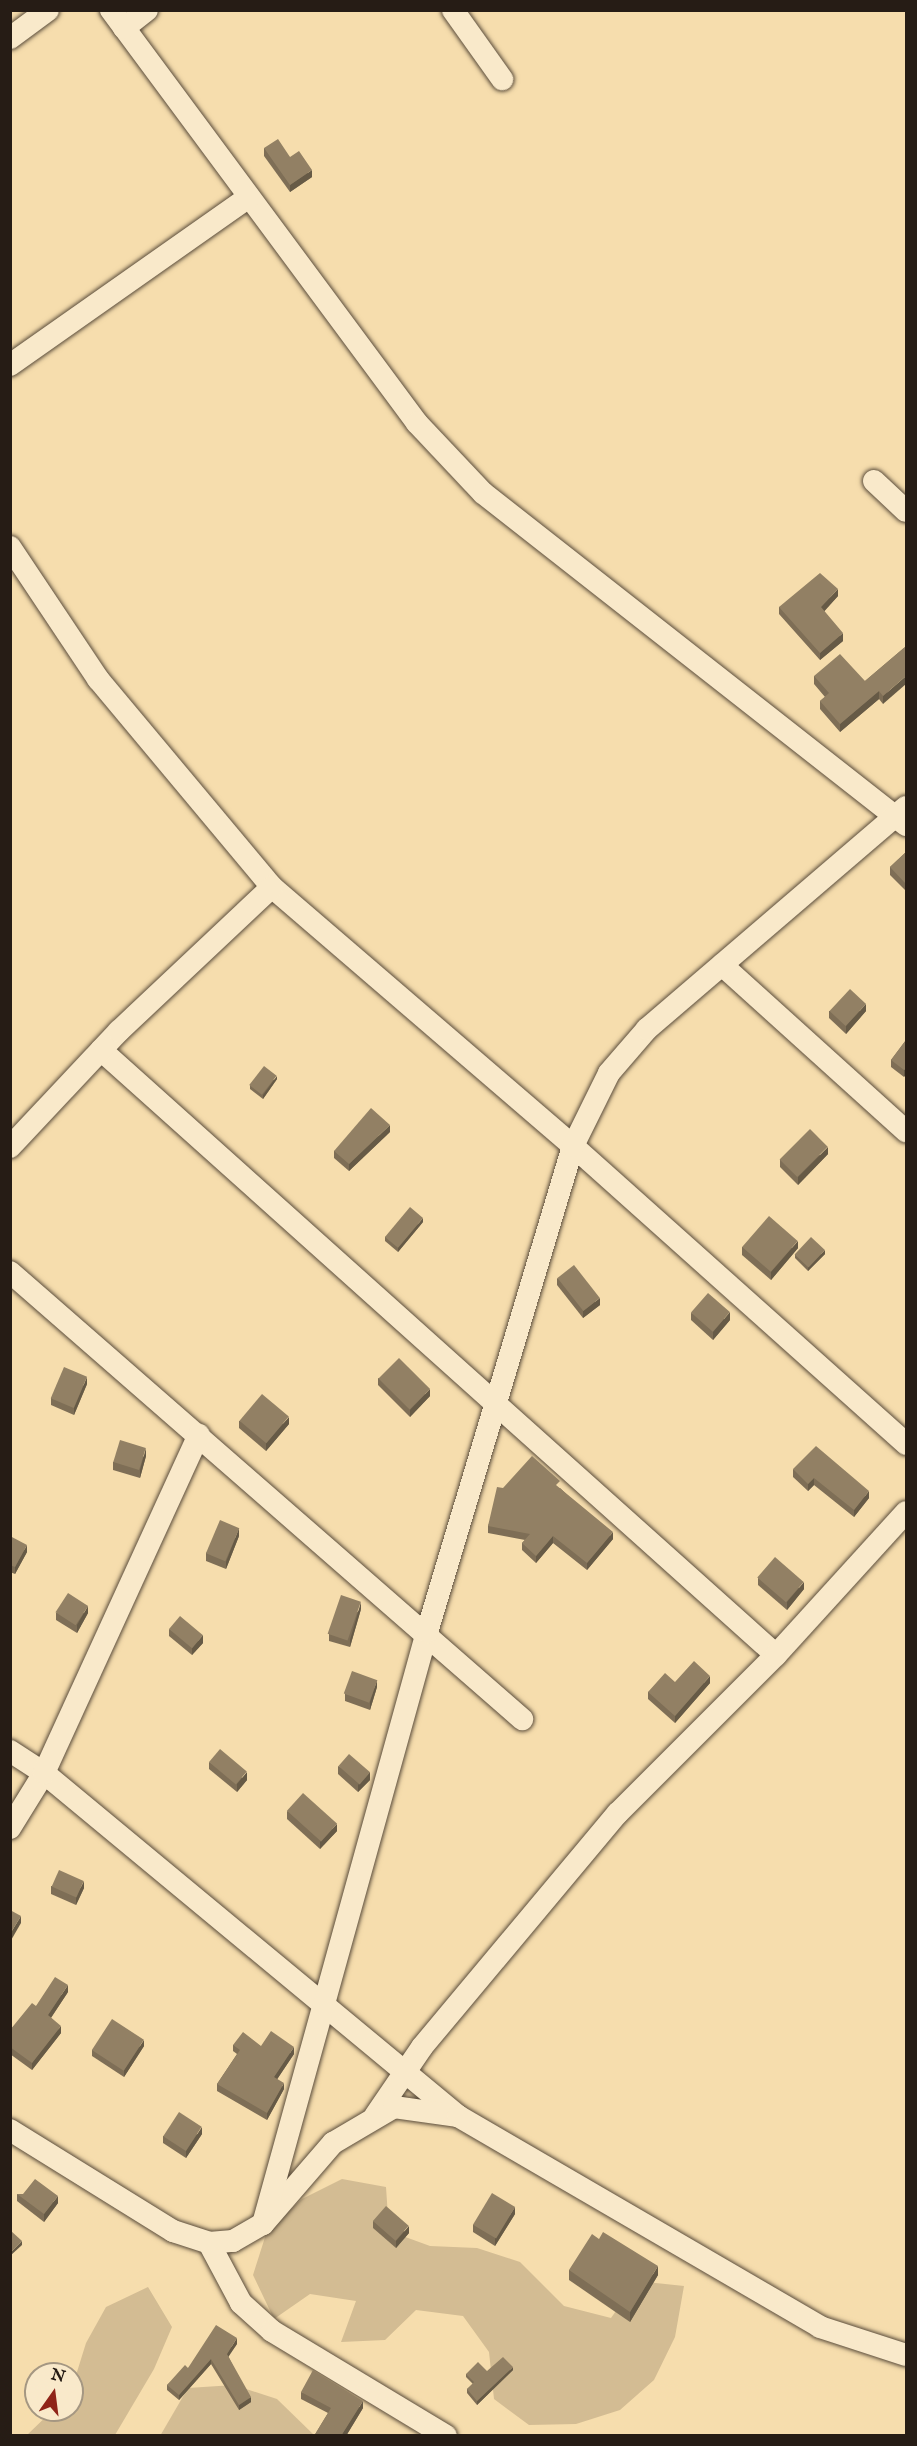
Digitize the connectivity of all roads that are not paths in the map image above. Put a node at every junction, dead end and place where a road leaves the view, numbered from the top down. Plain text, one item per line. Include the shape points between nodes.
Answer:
1 (48, 10) edge
2 (147, 10) edge
3 (453, 10) edge
4 (118, 19) edge
5 (10, 38) edge
6 (502, 79) dead end
7 (249, 197) junction
8 (10, 365) edge
9 (874, 481) dead end
10 (906, 511) edge
11 (10, 547) edge
12 (903, 816) edge
13 (272, 887) junction
14 (722, 965) junction
15 (101, 1050) junction
16 (906, 1131) edge
17 (573, 1146) junction
18 (10, 1147) edge
19 (10, 1272) edge
20 (497, 1401) junction
21 (199, 1435) junction
22 (906, 1444) edge
23 (906, 1512) edge
24 (427, 1632) junction
25 (776, 1655) junction
26 (522, 1719) dead end
27 (10, 1751) edge
28 (44, 1773) junction
29 (10, 1828) edge
30 (323, 2005) junction
31 (405, 2072) junction
32 (458, 2116) junction
33 (372, 2119) junction
34 (10, 2130) edge
35 (263, 2224) junction
36 (209, 2243) junction
37 (906, 2355) edge
38 (446, 2436) edge

1 - 5 street
2 - 4 street
3 - 6 street
4 - 7 street
7 - 8 street
7 - 12 street via 417,423 483,493
9 - 10 street
11 - 13 street via 98,679
12 - 14 street
13 - 15 street
13 - 17 street
14 - 16 street
14 - 17 street via 647,1029 609,1073
15 - 18 street
15 - 20 street
17 - 20 street
17 - 22 street
19 - 21 street
20 - 24 street
20 - 25 street
21 - 24 street
21 - 28 street
23 - 25 street
24 - 26 street
24 - 30 street
25 - 31 street via 618,1813
27 - 28 street
28 - 29 street
28 - 30 street
30 - 31 street
30 - 35 street
31 - 32 street
31 - 33 street
32 - 33 street via 393,2107
32 - 37 street via 820,2327
33 - 35 street via 333,2143
34 - 36 street via 173,2231
35 - 36 street via 233,2241
36 - 38 street via 241,2303 272,2331

